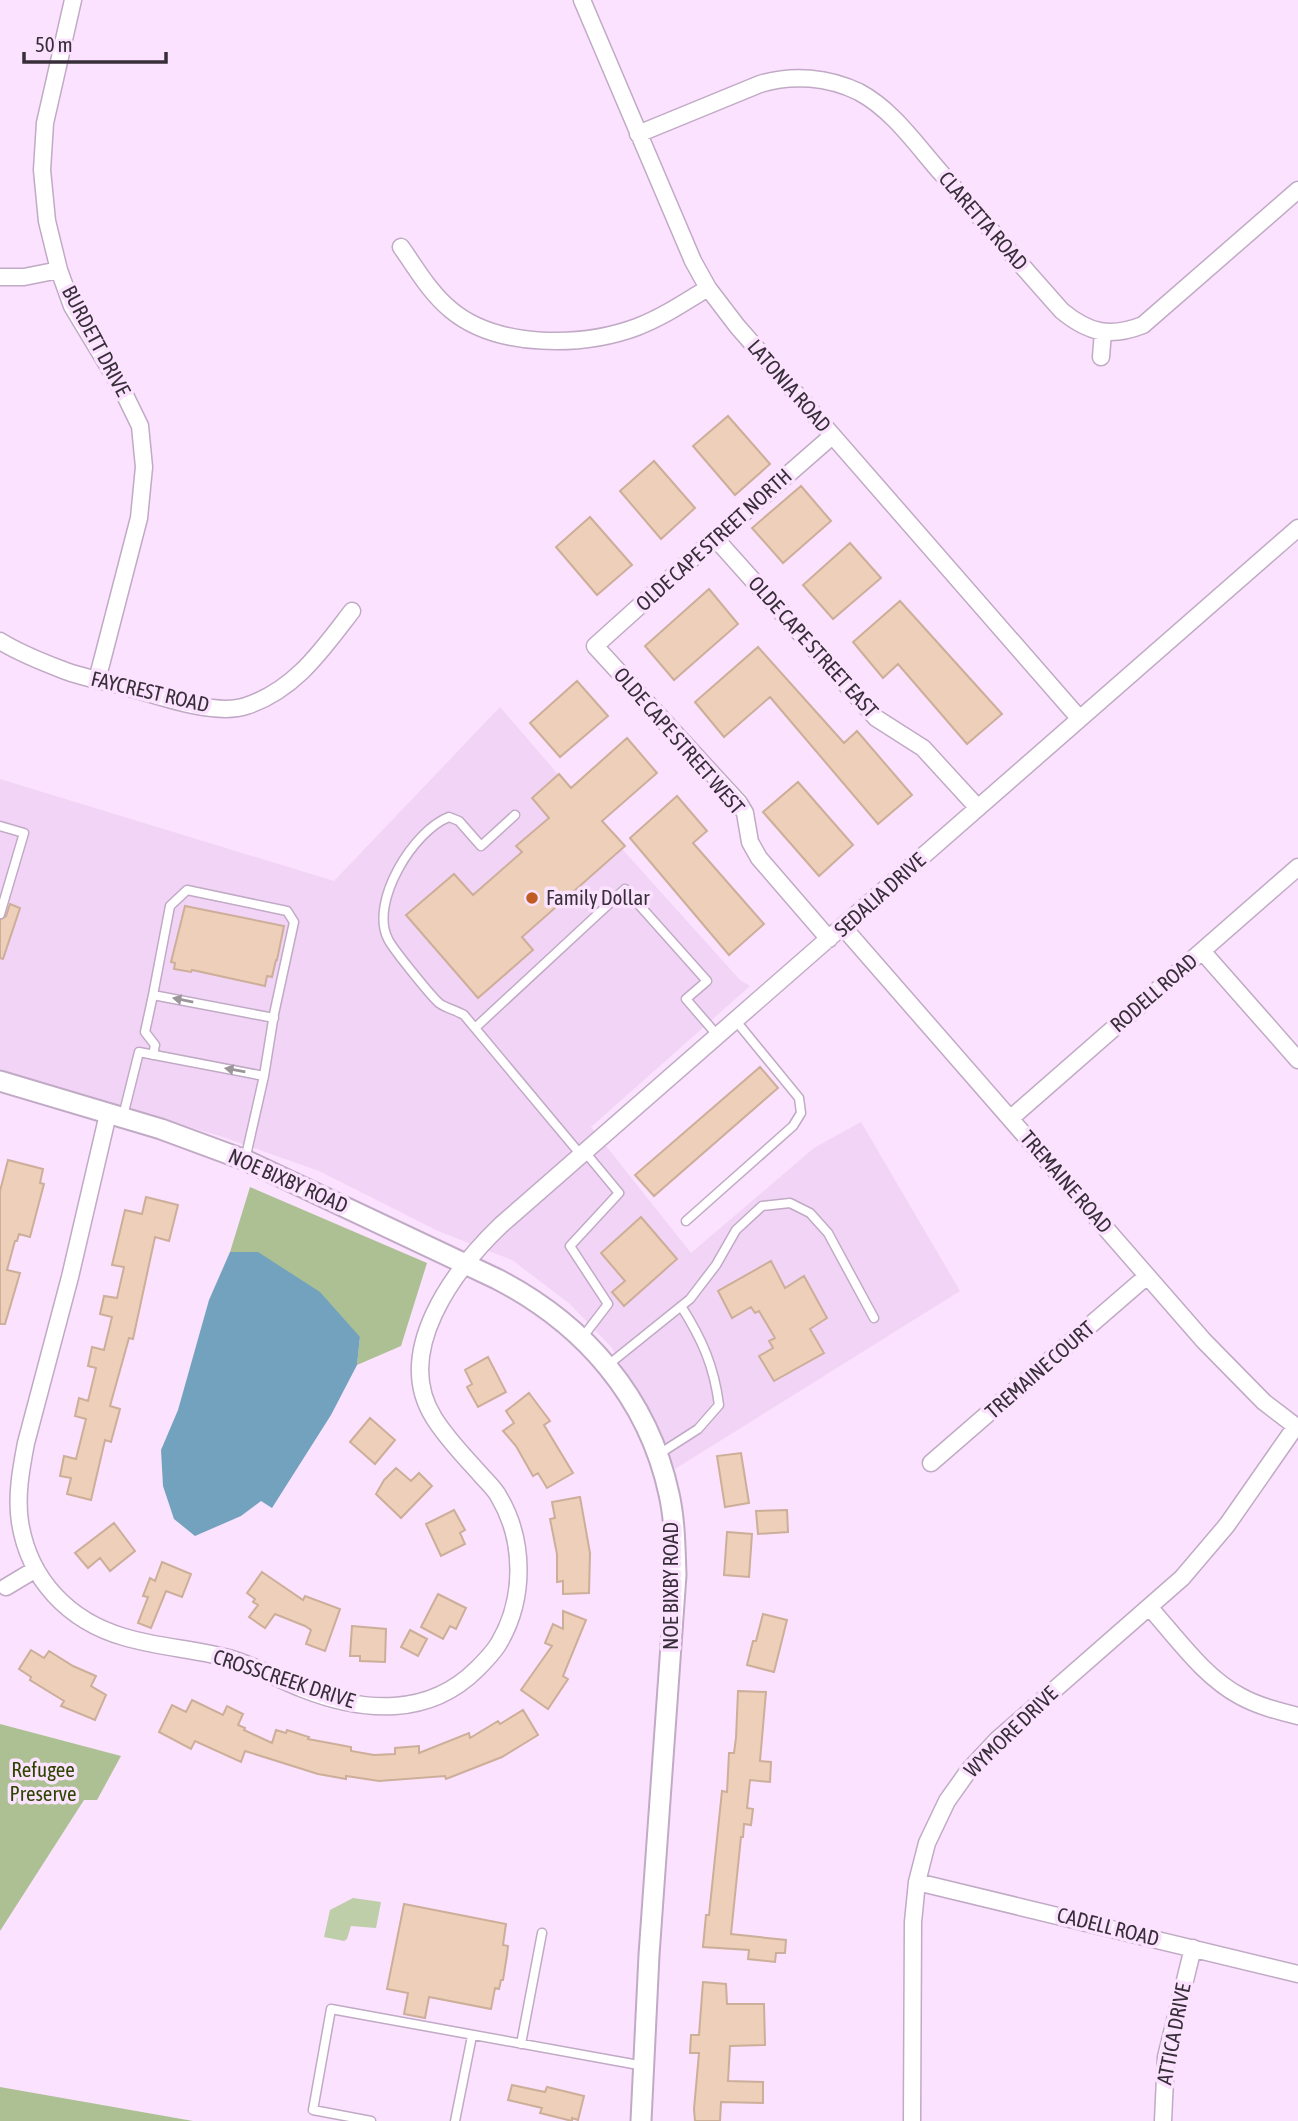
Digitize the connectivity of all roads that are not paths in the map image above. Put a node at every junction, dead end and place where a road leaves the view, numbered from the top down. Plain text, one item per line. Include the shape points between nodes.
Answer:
1 (73, 0) edge
2 (582, 0) edge
3 (638, 134) junction
4 (1298, 190) edge
5 (401, 247) dead end
6 (59, 270) junction
7 (0, 278) edge
8 (708, 288) junction
9 (1102, 332) junction
10 (1101, 357) dead end
11 (832, 436) junction
12 (1298, 528) edge
13 (715, 538) junction
14 (352, 611) dead end
15 (0, 641) edge
16 (595, 646) joint
17 (97, 680) junction
18 (1079, 718) junction
19 (978, 808) junction
20 (515, 816) dead end
21 (0, 826) edge
22 (1298, 867) edge
23 (0, 914) edge
24 (843, 928) junction
25 (830, 940) junction
26 (1202, 951) junction
27 (153, 995) junction
28 (274, 1017) junction
29 (736, 1021) junction
30 (475, 1028) junction
31 (718, 1036) junction
32 (153, 1055) junction
33 (1298, 1060) edge
34 (264, 1076) junction
35 (0, 1081) edge
36 (115, 1116) junction
37 (1011, 1118) junction
38 (583, 1153) junction
39 (245, 1160) junction
40 (686, 1221) dead end
41 (464, 1264) junction
42 (1147, 1276) junction
43 (681, 1306) junction
44 (874, 1318) dead end
45 (582, 1338) junction
46 (608, 1365) junction
47 (1297, 1427) edge
48 (658, 1455) junction
49 (931, 1463) dead end
50 (36, 1569) junction
51 (6, 1587) dead end
52 (1150, 1608) junction
53 (1298, 1716) edge
54 (917, 1882) junction
55 (542, 1933) dead end
56 (1193, 1948) junction
57 (1298, 1974) edge
58 (472, 2036) junction
59 (521, 2044) junction
60 (643, 2066) junction
61 (371, 2121) edge
62 (455, 2121) edge
63 (641, 2121) edge
64 (912, 2121) edge
65 (1163, 2121) edge

1 - 6 street, BURDETT DRIVE via 53,78 42,170 47,221
2 - 3 street, LATONIA ROAD
3 - 8 street, LATONIA ROAD
3 - 9 street, CLARETTA ROAD via 779,78 842,85 870,99 895,120 1062,311 1086,328
4 - 9 street via 1143,325
5 - 8 street via 453,312 498,333 531,340 603,337 638,327
6 - 7 street
6 - 17 street, BURDETT DRIVE via 72,306 139,426 144,467 139,518
8 - 11 street, LATONIA ROAD
9 - 10 street
11 - 13 street, OLDE CAPE STREET NORTH
11 - 18 street, LATONIA ROAD
12 - 18 street, SEDALIA DRIVE
13 - 16 street, OLDE CAPE STREET NORTH
13 - 19 street, OLDE CAPE STREET EAST via 876,718 923,748
14 - 17 street, FAYCREST ROAD via 293,681 243,707 215,708
15 - 17 street, FAYCREST ROAD
16 - 25 street, OLDE CAPE STREET WEST via 739,803 759,858
18 - 19 street, SEDALIA DRIVE
19 - 24 street, SEDALIA DRIVE
20 - 30 lane via 481,846 459,821 449,817 437,822 403,858 386,901 387,939 440,1004 464,1015
21 - 23 lane via 24,833
22 - 26 street, RODELL ROAD
24 - 25 street, SEDALIA DRIVE
24 - 37 street, TREMAINE ROAD
25 - 29 street, SEDALIA DRIVE
26 - 33 street
26 - 37 street, RODELL ROAD
28 -> 27 lane
27 - 28 lane via 170,906 187,890 287,911 294,922
27 - 32 lane via 145,1032 155,1045
28 - 34 lane
29 - 31 street, SEDALIA DRIVE
29 - 40 lane via 799,1098 801,1113 793,1126
30 - 31 lane via 625,889 707,981 686,999
30 - 38 lane
31 - 38 street, SEDALIA DRIVE
34 -> 32 lane
32 - 36 lane via 139,1052
34 - 39 lane
35 - 36 street, NOE BIXBY ROAD
36 - 39 street, NOE BIXBY ROAD
36 - 50 street, CROSSCREEK DRIVE via 21,1471 20,1522
37 - 42 street, TREMAINE ROAD
38 - 41 street, SEDALIA DRIVE
38 - 45 lane via 620,1193 570,1246 608,1304
39 - 41 street, NOE BIXBY ROAD
41 - 45 street, NOE BIXBY ROAD via 525,1293
41 - 50 street, CROSSCREEK DRIVE via 444,1294 425,1338 420,1378 432,1415 446,1436 498,1494 509,1518 519,1569 509,1626 497,1647 460,1686 433,1699 385,1708 329,1697 233,1660 106,1631 51,1594
42 - 47 street, TREMAINE ROAD via 1236,1375
42 - 49 street, TREMAINE COURT
43 - 44 lane via 716,1265 736,1230 762,1206 790,1203 810,1213 828,1233
43 - 46 lane
43 - 48 lane via 701,1338 716,1380 719,1405 698,1429
45 - 46 street, NOE BIXBY ROAD
46 - 48 street, NOE BIXBY ROAD via 637,1409
47 - 52 street, WYMORE DRIVE via 1227,1525
48 - 60 street, NOE BIXBY ROAD via 674,1530 676,1575
50 - 51 street
52 - 53 street via 1213,1677 1240,1696
52 - 54 street, WYMORE DRIVE via 997,1740 969,1770 936,1822
54 - 56 street, CADELL ROAD
54 - 64 street, WYMORE DRIVE
55 - 59 lane
56 - 57 street, CADELL ROAD
56 - 65 street, ATTICA DRIVE via 1166,2057
58 - 59 lane
58 - 61 lane via 331,2009 313,2110
58 - 62 lane
59 - 60 lane
60 - 63 street, NOE BIXBY ROAD

